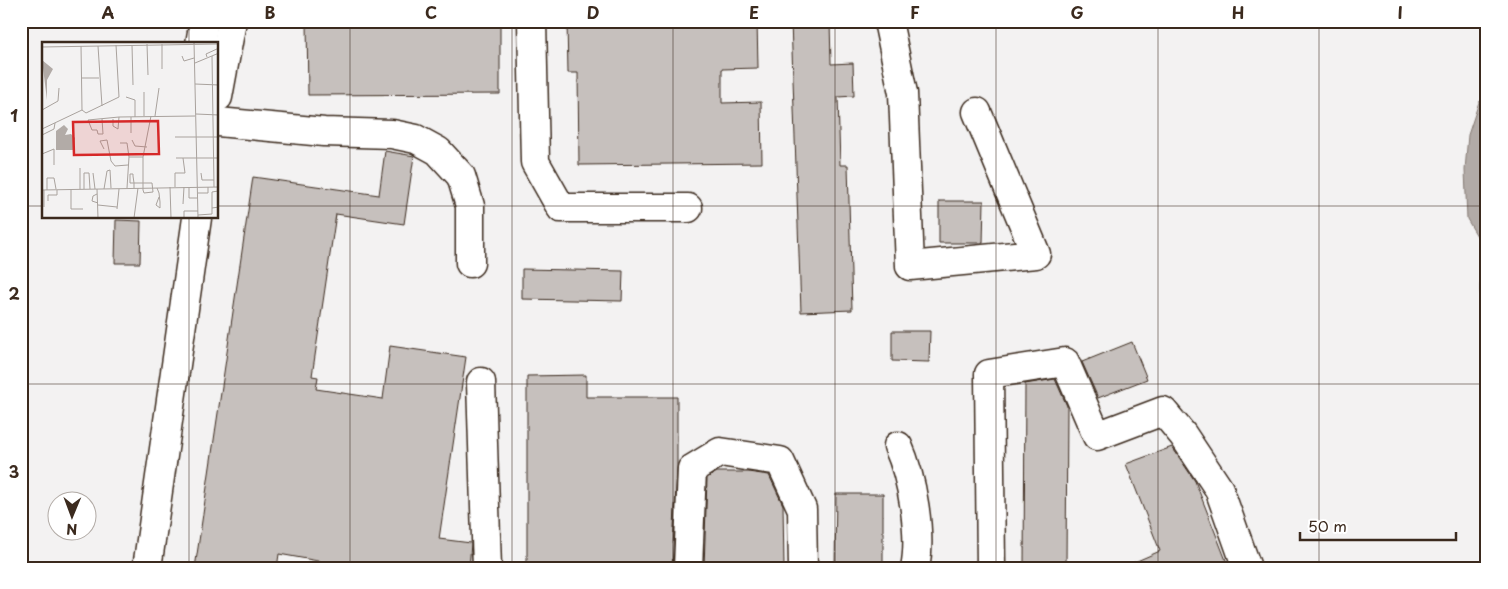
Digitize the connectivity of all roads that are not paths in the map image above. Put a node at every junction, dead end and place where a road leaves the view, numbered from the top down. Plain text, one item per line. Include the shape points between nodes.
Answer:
1 (204, 21) edge
2 (232, 21) edge
3 (532, 21) edge
4 (888, 21) edge
5 (200, 42) edge
6 (219, 92) edge
7 (978, 112) dead end
8 (219, 122) edge
9 (688, 208) dead end
10 (197, 219) edge
11 (470, 263) dead end
12 (481, 382) dead end
13 (898, 446) dead end
14 (147, 568) edge
15 (487, 568) edge
16 (688, 568) edge
17 (803, 568) edge
18 (915, 568) edge
19 (991, 568) edge
20 (1247, 568) edge

1 - 5 lane
2 - 6 lane
3 - 9 lane via 535,162 561,208
4 - 7 lane via 904,93 910,266 1036,254
8 - 11 lane via 324,132 392,134 416,139 438,151 461,176 470,206
10 - 14 lane
12 - 15 lane
13 - 18 lane via 904,459 915,514
16 - 17 lane via 692,469 720,452 780,461 802,509
19 - 20 lane via 989,374 1065,362 1097,436 1163,411 1220,489

